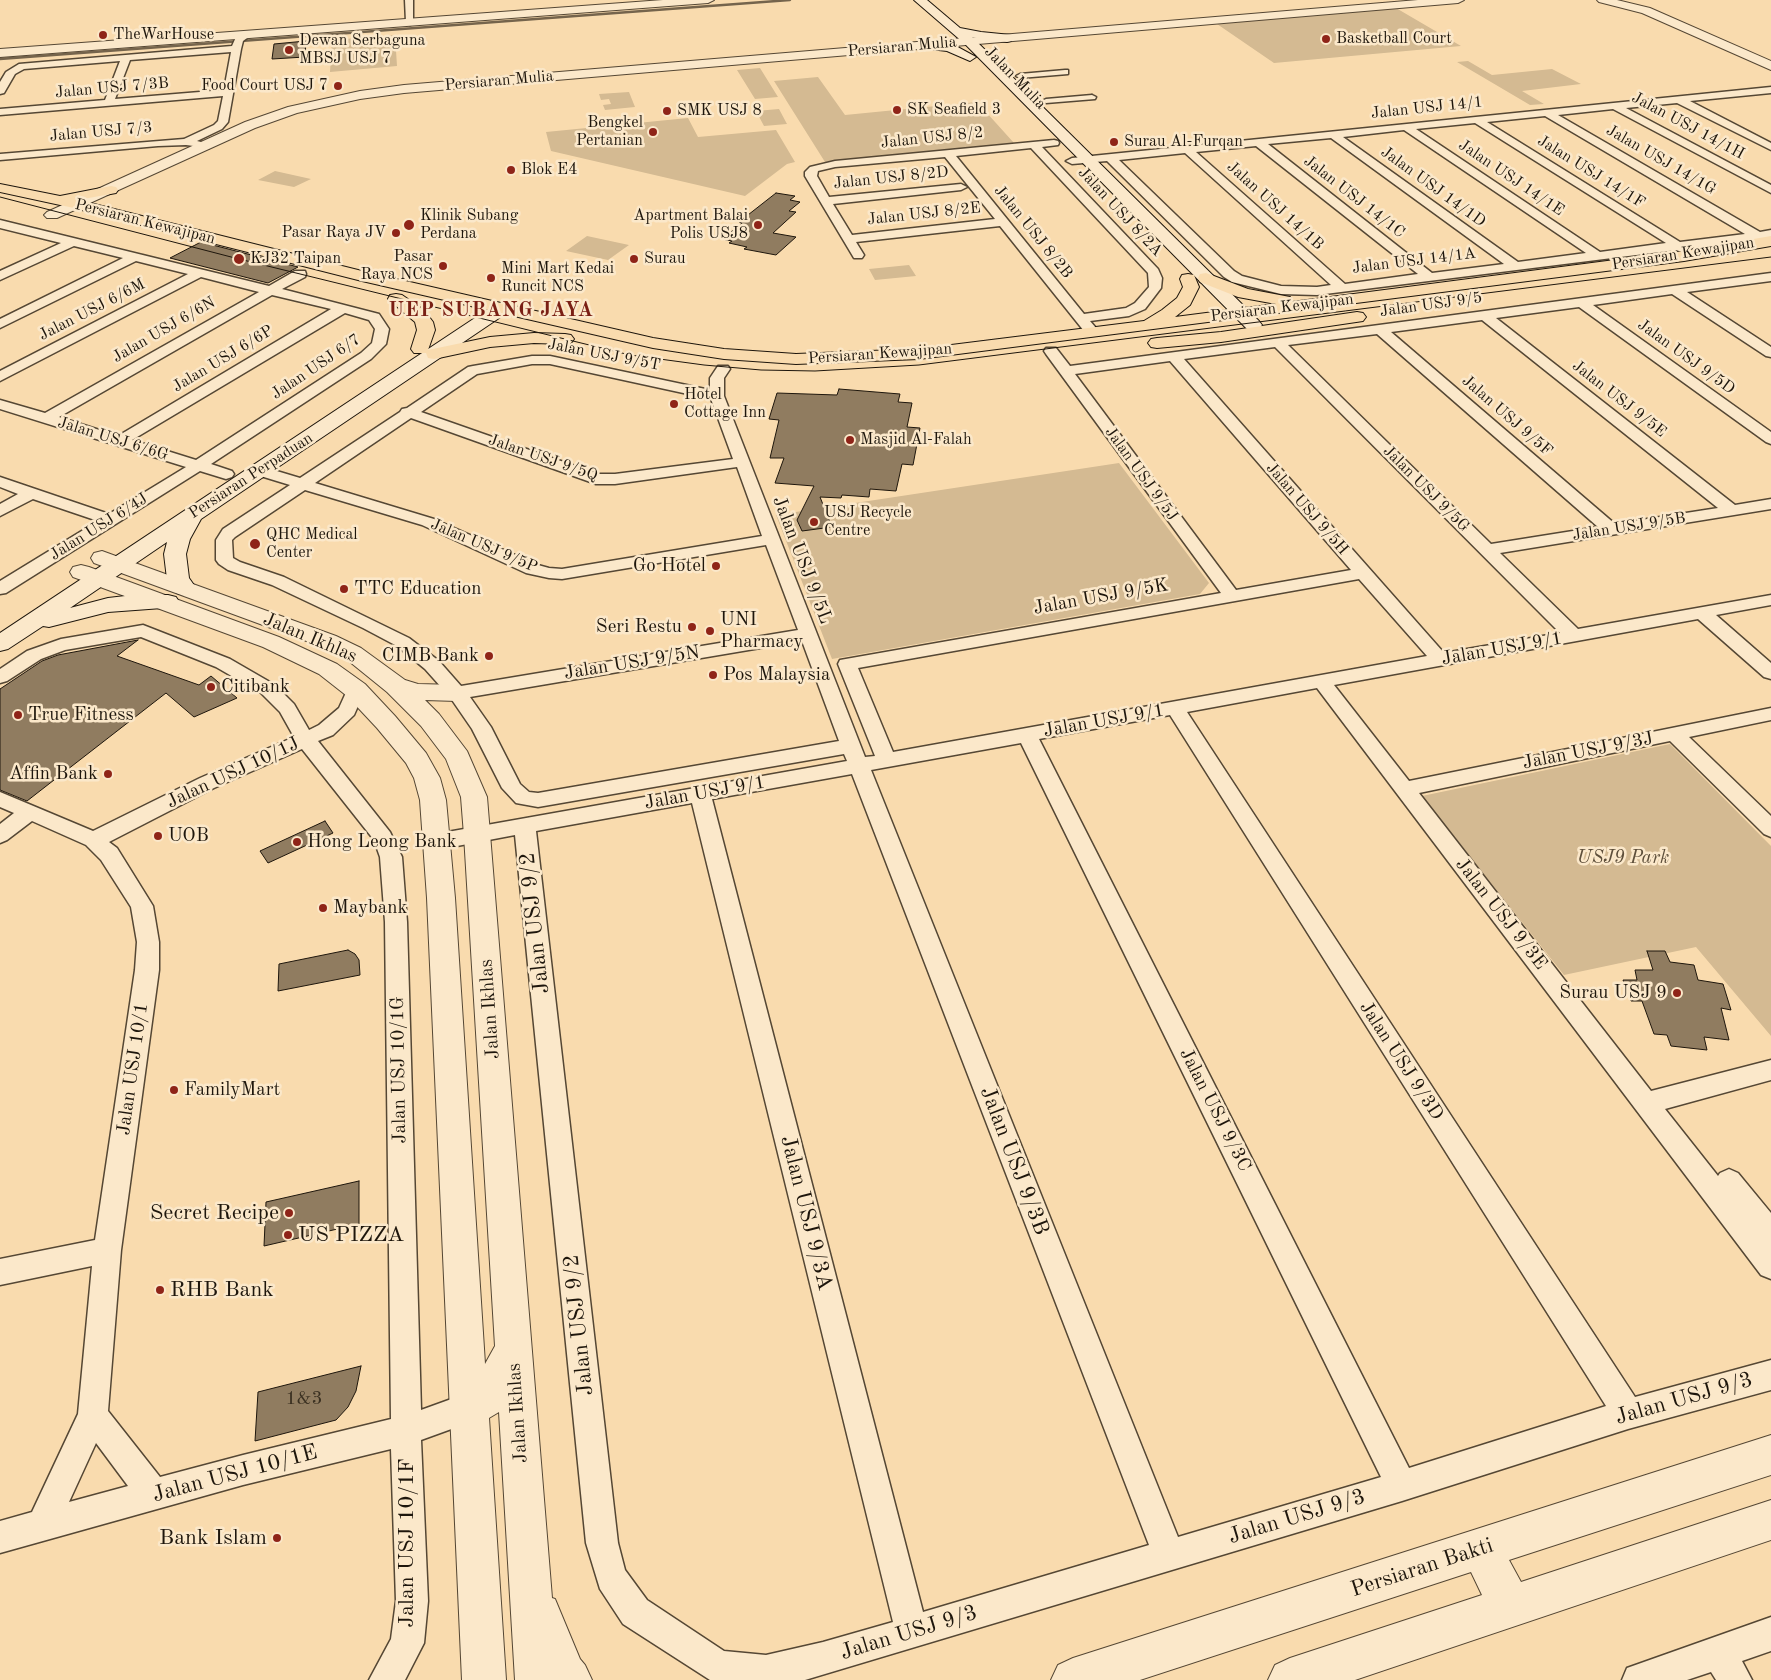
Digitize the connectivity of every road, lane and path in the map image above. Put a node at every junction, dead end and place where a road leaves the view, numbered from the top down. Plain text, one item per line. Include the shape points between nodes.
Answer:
1 (409, 0) edge
2 (662, 0) edge
3 (708, 0) edge
4 (1458, 0) edge
5 (1604, 0) edge
6 (915, 2) edge
7 (410, 21) junction
8 (264, 33) junction
9 (226, 36) junction
10 (956, 36) junction
11 (1004, 38) junction
12 (238, 45) junction
13 (924, 45) junction
14 (0, 49) edge
15 (0, 53) edge
16 (976, 55) junction
17 (126, 58) junction
18 (1771, 66) edge
19 (1065, 72) dead end
20 (1020, 76) dead end
21 (1771, 90) edge
22 (0, 91) edge
23 (227, 93) junction
24 (1092, 97) dead end
25 (1678, 99) junction
26 (1046, 101) dead end
27 (110, 103) junction
28 (1616, 106) junction
29 (0, 112) edge
30 (1547, 113) junction
31 (1477, 120) junction
32 (1406, 127) junction
33 (1332, 134) junction
34 (186, 142) junction
35 (1054, 142) junction
36 (1258, 142) junction
37 (1770, 143) edge
38 (1034, 144) junction
39 (205, 146) junction
40 (1186, 149) junction
41 (948, 153) junction
42 (0, 157) edge
43 (1110, 157) junction
44 (1079, 160) junction
45 (961, 187) dead end
46 (0, 188) edge
47 (111, 190) junction
48 (1771, 190) edge
49 (825, 201) junction
50 (0, 203) edge
51 (74, 204) junction
52 (52, 207) junction
53 (92, 209) junction
54 (1003, 222) junction
55 (2, 226) edge
56 (848, 239) junction
57 (1768, 239) edge
58 (73, 242) junction
59 (1681, 251) junction
60 (858, 255) dead end
61 (1598, 256) junction
62 (134, 257) junction
63 (1515, 266) junction
64 (1712, 268) dead end
65 (200, 273) junction
66 (300, 274) junction
67 (0, 276) edge
68 (1429, 277) junction
69 (1206, 278) junction
70 (1770, 278) edge
71 (1188, 279) junction
72 (1342, 288) junction
73 (270, 290) junction
74 (1675, 290) junction
75 (396, 299) junction
76 (1581, 302) junction
77 (1320, 304) junction
78 (1428, 304) junction
79 (343, 308) junction
80 (487, 312) junction
81 (1484, 315) junction
82 (1080, 318) junction
83 (1239, 321) junction
84 (0, 324) edge
85 (1146, 326) junction
86 (1380, 329) junction
87 (1092, 332) junction
88 (565, 339) junction
89 (1278, 343) junction
90 (1075, 348) junction
91 (427, 351) junction
92 (1051, 351) junction
93 (1771, 353) edge
94 (1174, 357) junction
95 (723, 369) junction
96 (1066, 371) junction
97 (0, 377) edge
98 (717, 396) junction
99 (0, 404) edge
100 (408, 412) junction
101 (47, 418) junction
102 (1771, 439) edge
103 (121, 440) junction
104 (285, 455) junction
105 (742, 462) junction
106 (199, 465) junction
107 (260, 471) junction
108 (226, 474) junction
109 (318, 474) junction
110 (0, 482) edge
111 (302, 484) junction
112 (31, 493) junction
113 (1771, 504) edge
114 (1732, 510) junction
115 (0, 511) edge
116 (192, 514) junction
117 (112, 520) junction
118 (1611, 530) junction
119 (772, 539) junction
120 (1488, 550) junction
121 (100, 568) junction
122 (1363, 573) junction
123 (0, 590) edge
124 (177, 595) junction
125 (1232, 596) junction
126 (1771, 600) edge
127 (1702, 613) junction
128 (6, 633) edge
129 (808, 634) junction
130 (1574, 636) junction
131 (1440, 660) junction
132 (1771, 673) edge
133 (0, 677) edge
134 (1322, 682) junction
135 (396, 686) junction
136 (356, 690) junction
137 (457, 693) junction
138 (1175, 708) junction
139 (1771, 714) edge
140 (430, 720) junction
141 (1674, 734) junction
142 (1027, 735) junction
143 (305, 739) junction
144 (855, 756) junction
145 (887, 761) junction
146 (1404, 789) junction
147 (700, 794) junction
148 (0, 799) edge
149 (30, 812) junction
150 (525, 826) junction
151 (1771, 828) edge
152 (0, 835) edge
153 (478, 835) junction
154 (94, 840) junction
155 (436, 842) junction
156 (1771, 1070) edge
157 (1646, 1103) junction
158 (1729, 1181) dead end
159 (1771, 1234) edge
160 (108, 1250) junction
161 (1771, 1266) edge
162 (0, 1272) edge
163 (514, 1349) junction
164 (1771, 1375) edge
165 (468, 1408) junction
166 (1628, 1414) junction
167 (93, 1415) junction
168 (406, 1430) junction
169 (1771, 1455) edge
170 (1402, 1486) junction
171 (154, 1495) junction
172 (1771, 1520) edge
173 (42, 1526) junction
174 (0, 1537) edge
175 (1481, 1548) junction
176 (1169, 1556) junction
177 (530, 1592) junction
178 (1511, 1606) junction
179 (482, 1631) junction
180 (912, 1632) junction
181 (1771, 1634) edge
182 (822, 1659) joint
183 (1726, 1666) edge
184 (386, 1680) edge
185 (464, 1680) edge
186 (484, 1680) edge
187 (537, 1680) edge
188 (570, 1680) edge
189 (1073, 1680) edge
190 (1290, 1680) edge
191 (1639, 1680) edge

1 - 7 street
2 - 7 street
3 - 7 street
4 - 11 street, Persiaran Mulia
5 - 18 street via 1646,10
6 - 10 street
7 - 8 street
7 - 14 street
8 - 9 street
8 - 12 street via 249,35
9 - 12 street via 237,37
9 - 15 street
10 - 11 street, Persiaran Mulia
10 - 11 street
10 - 13 street, Persiaran Mulia
10 - 16 street, Persiaran Mulia
11 - 16 street
12 - 17 street
12 - 23 street
13 - 16 street
13 - 39 street, Persiaran Mulia via 381,92 271,116
16 - 35 street, Jalan Mulia
16 - 44 street, Persiaran Mulia
17 - 22 street via 22,66 10,72
17 - 27 street
19 - 20 street
21 - 25 street, Jalan USJ 14/1
23 - 27 street, Jalan USJ 7/3B
23 - 34 street via 223,122
24 - 26 street
25 - 28 street, Jalan USJ 14/1
25 - 37 street
27 - 29 street, Jalan USJ 7/3B
28 - 30 street, Jalan USJ 14/1
28 - 48 street, Jalan USJ 14/1H
30 - 31 street, Jalan USJ 14/1
30 - 57 street, Jalan USJ 14/1G
31 - 32 street, Jalan USJ 14/1
31 - 59 street, Jalan USJ 14/1F
32 - 33 street, Jalan USJ 14/1
32 - 61 street, Jalan USJ 14/1E
33 - 36 street, Jalan USJ 14/1
33 - 63 street, Jalan USJ 14/1D
34 - 39 street, Jalan USJ 7/3
34 - 42 street, Jalan USJ 7/3
35 - 38 street, Jalan USJ 8/2
35 - 44 street, Persiaran Mulia
36 - 40 street, Jalan USJ 14/1
36 - 68 street, Jalan USJ 14/1C
38 - 41 street, Jalan USJ 8/2
38 - 82 street, Jalan USJ 8/2A via 1154,272 1156,278 1155,288 1140,306 1129,312
39 - 47 street, Persiaran Mulia
40 - 43 street, Jalan USJ 14/1
40 - 72 street, Jalan USJ 14/1B
41 - 49 street, Jalan USJ 8/2 via 814,169 811,176
41 - 54 street, Jalan USJ 8/2B
43 - 44 street, Jalan USJ 14/1
43 - 72 street, Jalan USJ 14/1A via 1228,274 1281,290
44 - 69 street, Persiaran Mulia
44 - 71 street, Persiaran Mulia
45 - 49 street, Jalan USJ 8/2D
46 - 52 main road, Persiaran Kewajipan
47 - 51 street, Persiaran Mulia
47 - 52 main road via 81,196
47 - 53 main road via 95,201
49 - 56 street
50 - 52 main road, Persiaran Kewajipan
51 - 52 street, Persiaran Mulia
51 - 53 main road, Persiaran Kewajipan
52 - 66 main road, Persiaran Kewajipan
53 - 80 main road, Persiaran Kewajipan
54 - 56 street, Jalan USJ 8/2E
54 - 82 street, Jalan USJ 8/2B
55 - 58 street, Jalan USJ 6/7
56 - 60 street
57 - 59 street, Jalan USJ 14/1A
57 - 59 main road, Persiaran Kewajipan via 1744,246
58 - 62 street, Jalan USJ 6/7
58 - 67 street
59 - 61 street, Jalan USJ 14/1A
59 - 77 main road, Persiaran Kewajipan
61 - 63 street, Jalan USJ 14/1A
62 - 65 street, Jalan USJ 6/7
62 - 84 street
63 - 68 street, Jalan USJ 14/1A
64 - 78 main road, Persiaran Kewajipan
65 - 73 street, Jalan USJ 6/7
65 - 97 street, Jalan USJ 6/6M
66 - 73 street, Jalan USJ 6/6N
66 - 75 main road, Persiaran Kewajipan
68 - 72 street, Jalan USJ 14/1A
69 - 77 main road via 1244,293
69 - 83 street, Persiaran Mulia
70 - 74 street, Jalan USJ 9/5
71 - 83 street, Persiaran Mulia
71 - 85 main road via 1191,287 1184,301
73 - 79 street, Jalan USJ 6/7
73 - 101 street, Jalan USJ 6/6N
74 - 76 street, Jalan USJ 9/5
74 - 93 street
75 - 80 main road, Persiaran Kewajipan
75 - 91 main road via 424,322
76 - 81 street, Jalan USJ 9/5
76 - 102 street, Jalan USJ 9/5D
77 - 83 main road, Persiaran Kewajipan
78 - 83 main road, Persiaran Kewajipan
78 - 90 main road, Persiaran Kewajipan via 1297,326
79 - 103 street, Jalan USJ 6/6P
79 - 106 street, Jalan USJ 6/7 via 374,317 379,322 382,336 374,350
80 - 87 main road, Persiaran Kewajipan via 724,354 796,359 919,354
80 - 88 main road, Persiaran Kewajipan
80 - 91 street, Persiaran Perpaduan
81 - 86 street, Jalan USJ 9/5
81 - 114 street, Jalan USJ 9/5E
82 - 87 street, Jalan USJ 8/2B
83 - 85 main road, Persiaran Kewajipan
83 - 90 main road, Persiaran Kewajipan
85 - 87 main road, Persiaran Kewajipan
86 - 89 street, Jalan USJ 9/5
86 - 118 street, Jalan USJ 9/5F
88 - 91 main road via 534,338
88 - 95 main road, Persiaran Kewajipan via 632,356
89 - 94 street, Jalan USJ 9/5
89 - 120 street, Jalan USJ 9/5G
90 - 92 main road, Persiaran Kewajipan
91 - 104 street, Persiaran Perpaduan
91 - 108 street, Persiaran Perpaduan
92 - 95 main road, Persiaran Kewajipan via 850,373 787,374
92 - 96 street, Jalan USJ 9/5J
94 - 96 street, Jalan USJ 9/5
94 - 122 street, Jalan USJ 9/5H
95 - 98 street via 717,378
96 - 125 street, Jalan USJ 9/5J
98 - 100 street, Jalan USJ 9/5T via 542,359 474,370
98 - 105 street, Jalan USJ 9/5L
99 - 101 street, Jalan USJ 6/6G
100 - 105 street, Jalan USJ 9/5Q via 596,479
100 - 109 street, Jalan USJ 9/5T
101 - 103 street, Jalan USJ 6/6G
103 - 106 street, Jalan USJ 6/6G
104 - 107 street, Persiaran Perpaduan
104 - 109 street via 285,468 302,474
105 - 119 street, Jalan USJ 9/5L
106 - 108 street, Jalan USJ 6/6G
106 - 117 street, Jalan USJ 6/4J
107 - 111 street, Jalan USJ 9/5P
107 - 116 street, Persiaran Perpaduan
108 - 121 street, Persiaran Perpaduan
109 - 111 street, Jalan USJ 9/5T
110 - 112 street
111 - 119 street, Jalan USJ 9/5P via 428,522 532,569 549,573 562,574
111 - 137 street, Jalan USJ 9/5T via 229,533 224,540 225,560 322,601 402,642 432,665
112 - 115 street
112 - 117 street
113 - 114 street, Jalan USJ 9/5B
114 - 118 street, Jalan USJ 9/5B
116 - 121 street, Persiaran Perpaduan
116 - 124 street via 175,554
117 - 123 street, Jalan USJ 6/4J
118 - 120 street, Jalan USJ 9/5B
119 - 129 street, Jalan USJ 9/5L
120 - 130 street, Jalan USJ 9/5G
121 - 124 street, Jalan Ikhlas
121 - 128 street, Persiaran Perpaduan
122 - 125 street, Jalan USJ 9/5K
122 - 131 street, Jalan USJ 9/5H
124 - 128 street via 108,605
124 - 135 street, Jalan Ikhlas via 328,641 353,654
124 - 136 street, Jalan Ikhlas via 306,657
125 - 145 street, Jalan USJ 9/5K via 847,664
126 - 127 street, Jalan USJ 9/1
127 - 130 street, Jalan USJ 9/1
127 - 132 street
129 - 137 street, Jalan USJ 9/5N
129 - 144 street, Jalan USJ 9/5L
130 - 131 street, Jalan USJ 9/1
131 - 134 street, Jalan USJ 9/1
133 - 143 street, Jalan USJ 10/1G via 34,655 60,645 143,631 229,666 268,689 287,708
134 - 138 street, Jalan USJ 9/1
134 - 146 street, Jalan USJ 9/3E
135 - 137 street via 418,692
135 - 140 street, Jalan Ikhlas
136 - 143 street, Jalan USJ 10/1J via 346,711 335,723
136 - 155 street, Jalan Ikhlas via 418,759 433,800
137 - 140 street via 435,708
137 - 144 street via 481,727 512,788 523,798 538,800
138 - 142 street, Jalan USJ 9/1
138 - 166 street, Jalan USJ 9/3D
139 - 141 street, Jalan USJ 9/3J
140 - 153 street, Jalan Ikhlas via 458,757 474,797
141 - 146 street, Jalan USJ 9/3J
141 - 151 street
142 - 145 street, Jalan USJ 9/1
142 - 170 street, Jalan USJ 9/3C
143 - 154 street, Jalan USJ 10/1J
143 - 168 street, Jalan USJ 10/1G via 383,837 391,857 396,941
144 - 145 street, Jalan USJ 9/1
144 - 147 street, Jalan USJ 9/1
144 - 176 street, Jalan USJ 9/3B
146 - 157 street, Jalan USJ 9/3E
147 - 150 street, Jalan USJ 9/1
147 - 180 street, Jalan USJ 9/3A
148 - 149 street, Jalan USJ 10/1
149 - 152 street
149 - 154 street, Jalan USJ 10/1
150 - 153 street, Jalan USJ 9/1
150 - 182 street, Jalan USJ 9/2 via 602,1543 611,1578 636,1612 719,1667 766,1672
153 - 155 street, Jalan USJ 9/1
153 - 163 street, Jalan Ikhlas
154 - 160 street, Jalan USJ 10/1 via 109,854 142,906 148,942 148,970
155 - 165 street, Jalan Ikhlas
156 - 157 street
157 - 161 street, Jalan USJ 9/3E
158 - 159 street
160 - 162 street
160 - 167 street, Jalan USJ 10/1
163 - 165 street via 488,1397
163 - 177 street, Jalan Ikhlas
164 - 166 street, Jalan USJ 9/3
165 - 168 street, Jalan USJ 10/1E
165 - 179 street, Jalan Ikhlas
166 - 170 street, Jalan USJ 9/3
167 - 171 street
167 - 173 street, Jalan USJ 10/1
168 - 171 street, Jalan USJ 10/1E
168 - 184 street, Jalan USJ 10/1F via 412,1601 407,1643
169 - 175 street, Persiaran Bakti
170 - 176 street, Jalan USJ 9/3
171 - 173 street, Jalan USJ 10/1E
172 - 178 street
173 - 174 street, Jalan USJ 10/1E
175 - 178 street
175 - 189 street, Persiaran Bakti
176 - 180 street, Jalan USJ 9/3
177 - 187 street, Jalan Ikhlas
177 - 188 street
178 - 190 street
179 - 185 street
179 - 186 street, Jalan Ikhlas
180 - 182 street, Jalan USJ 9/3
181 - 183 street
183 - 191 street

